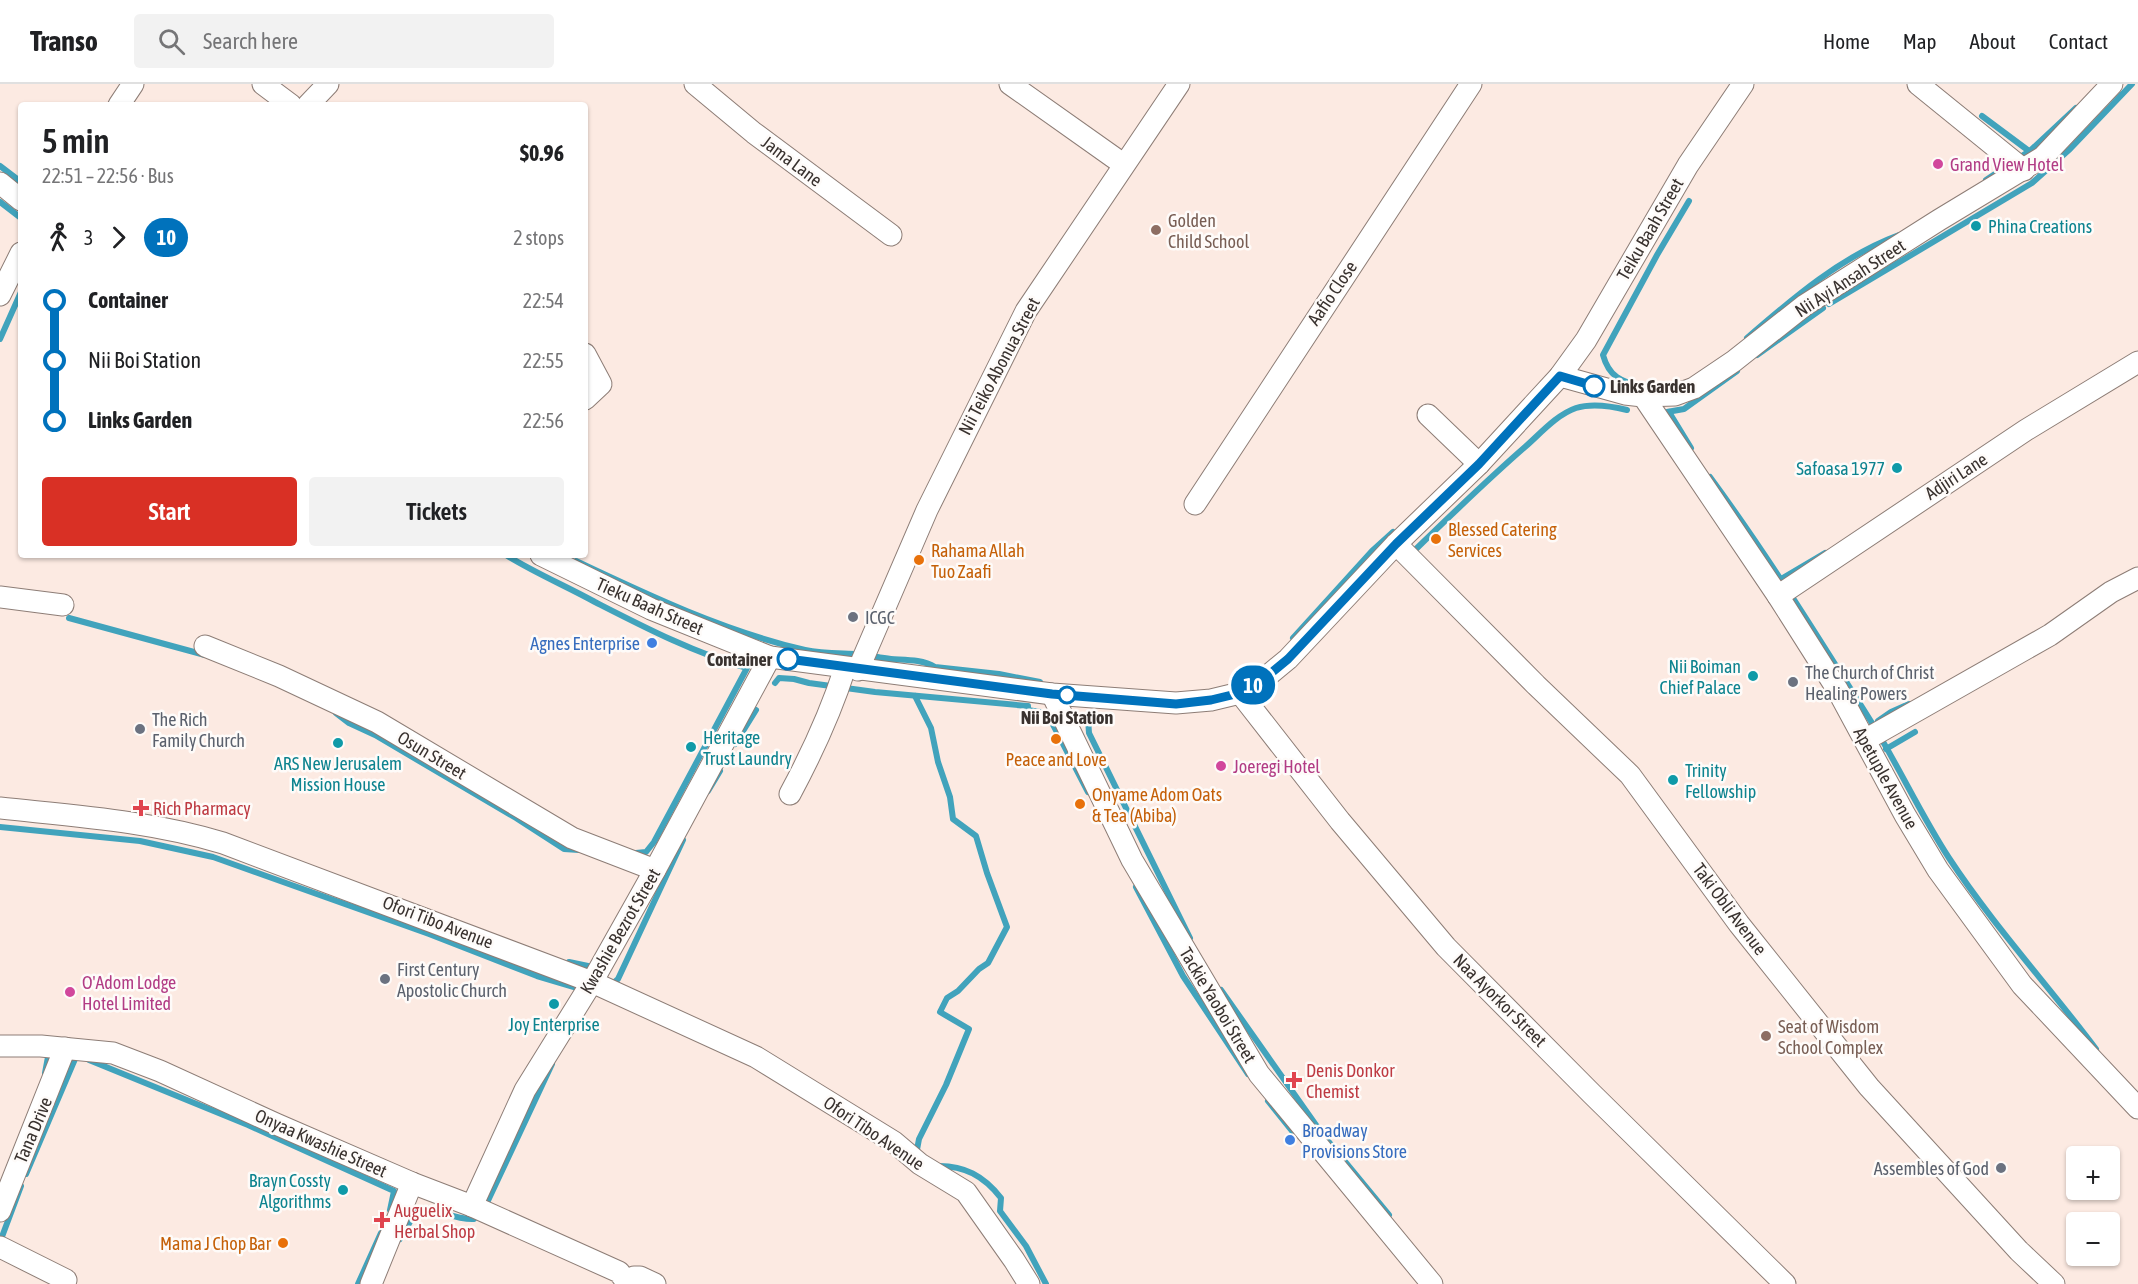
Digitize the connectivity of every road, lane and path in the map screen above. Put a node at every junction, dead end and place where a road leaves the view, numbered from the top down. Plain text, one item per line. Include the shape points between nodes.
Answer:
1 (133, 84) edge
2 (263, 84) edge
3 (328, 84) edge
4 (695, 84) edge
5 (1010, 84) edge
6 (1179, 84) edge
7 (1472, 84) edge
8 (1743, 84) edge
9 (1918, 84) edge
10 (2112, 84) edge
11 (121, 102) edge
12 (287, 102) edge
13 (311, 102) edge
14 (1123, 165) junction
15 (2024, 170) junction
16 (0, 183) edge
17 (18, 198) edge
18 (891, 235) dead end
19 (18, 259) edge
20 (0, 295) edge
21 (588, 360) edge
22 (2138, 362) edge
23 (1560, 376) junction
24 (588, 396) edge
25 (1643, 396) junction
26 (1428, 415) dead end
27 (1479, 464) junction
28 (1195, 504) dead end
29 (1396, 544) junction
30 (547, 558) edge
31 (2138, 578) edge
32 (1778, 596) junction
33 (0, 597) edge
34 (63, 605) dead end
35 (205, 646) dead end
36 (770, 657) junction
37 (852, 669) junction
38 (1240, 693) junction
39 (1052, 694) junction
40 (1865, 740) junction
41 (790, 794) dead end
42 (0, 808) edge
43 (655, 870) junction
44 (592, 982) junction
45 (0, 1046) edge
46 (65, 1048) junction
47 (2138, 1108) edge
48 (412, 1183) junction
49 (472, 1206) junction
50 (0, 1211) edge
51 (0, 1247) edge
52 (66, 1280) dead end
53 (371, 1284) edge
54 (628, 1284) edge
55 (654, 1284) edge
56 (1029, 1284) edge
57 (1432, 1284) edge
58 (1785, 1284) edge
59 (2054, 1284) edge

1 - 11 street
2 - 12 street
3 - 13 street
4 - 18 street, Jama Lane
5 - 14 street
6 - 14 street, Nii Teiko Abonua Street
7 - 28 street, Aafio Close
8 - 23 street, Teiku Baah Street via 1688,165 1586,340
9 - 15 street
10 - 15 street, Nii Ayi Ansah Street via 2043,157
14 - 37 street, Nii Teiko Abonua Street via 1026,311
15 - 25 street, Nii Ayi Ansah Street via 1805,305 1694,388 1675,396
16 - 17 street
19 - 20 street
21 - 24 street via 601,384
22 - 32 street, Adjiri Lane via 2026,430
23 - 25 street, Nii Ayi Ansah Street
23 - 27 street, Tieku Baah Street
25 - 32 street, Apetuple Avenue
26 - 27 street
27 - 29 street, Tieku Baah Street
29 - 38 street, Tieku Baah Street via 1288,659
29 - 59 street, Taki Obli Avenue via 1630,776 1739,924 1869,1087
30 - 36 street, Tieku Baah Street via 651,609
31 - 40 street via 2050,635
32 - 40 street, Apetuple Avenue
33 - 34 street
35 - 43 street, Osun Street via 353,710 572,838
36 - 37 street, Tieku Baah Street
36 - 43 street, Kwashie Bezrot Street
37 - 39 street, Tieku Baah Street
37 - 41 street, Nii Teiko Abonua Street
38 - 39 street, Tieku Baah Street via 1176,704
38 - 58 street, Naa Ayorkor Street via 1340,821 1446,946
39 - 57 street, Tackie Yaoboi Street via 1132,860 1259,1074
40 - 47 street, Apetuple Avenue via 1938,870 2022,985
42 - 44 street, Ofori Tibo Avenue via 192,833
43 - 44 street, Kwashie Bezrot Street
44 - 49 street, Kwashie Bezrot Street via 525,1090
44 - 56 street, Ofori Tibo Avenue via 756,1057 894,1142 920,1164 966,1192
45 - 46 street, Onyaa Kwashie Street
46 - 48 street, Onyaa Kwashie Street via 113,1053 160,1071
46 - 50 street, Tana Drive
48 - 49 street, Onyaa Kwashie Street
48 - 53 street
49 - 54 street, Onyaa Kwashie Street via 619,1272
51 - 52 street
54 - 55 street via 634,1277

